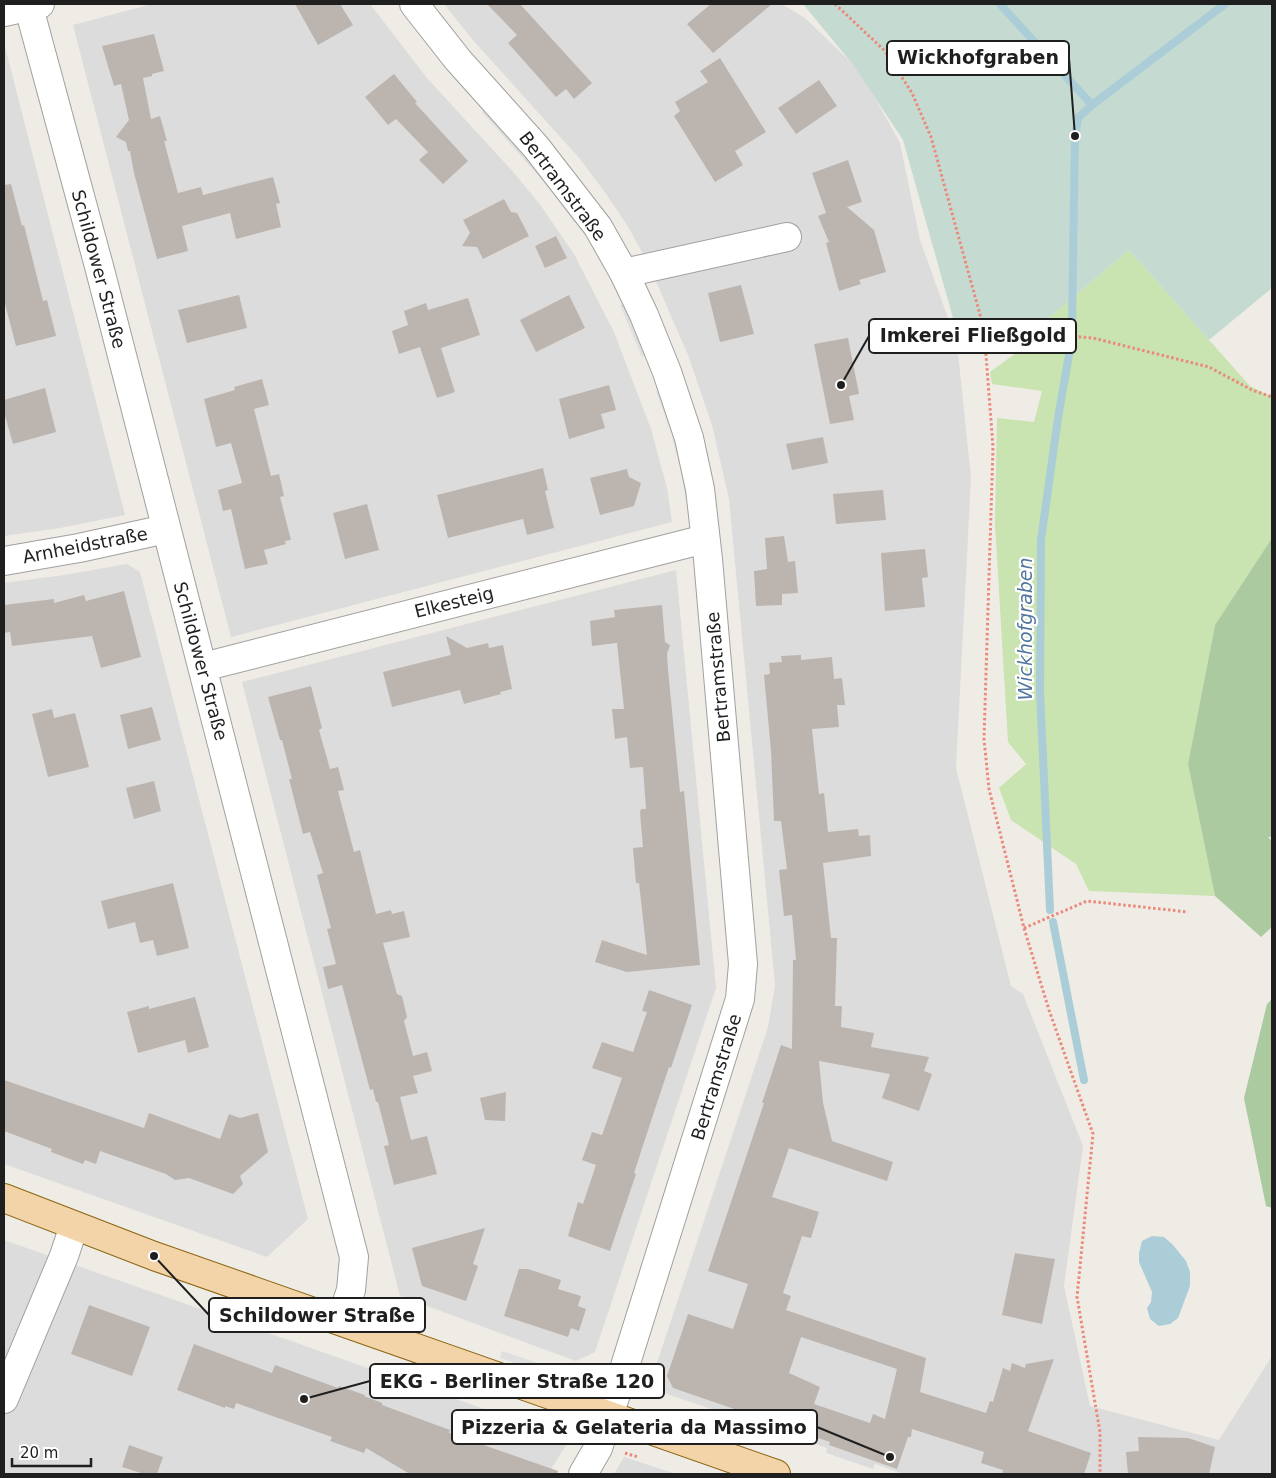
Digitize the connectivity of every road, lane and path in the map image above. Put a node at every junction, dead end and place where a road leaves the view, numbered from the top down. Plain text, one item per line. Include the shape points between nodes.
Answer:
1 (414, 4) edge
2 (836, 4) edge
3 (25, 6) edge
4 (787, 236) dead end
5 (624, 273) junction
6 (984, 329) junction
7 (1272, 398) edge
8 (166, 529) junction
9 (705, 539) junction
10 (4, 561) edge
11 (203, 667) junction
12 (1188, 912) dead end
13 (1024, 928) junction
14 (4, 1198) edge
15 (74, 1226) junction
16 (341, 1320) junction
17 (4, 1399) edge
18 (608, 1416) junction
19 (583, 1474) edge
20 (776, 1474) edge
21 (1100, 1474) edge

1 - 5 street, Bertramstraße via 565,183 598,227
2 - 6 path via 885,52 912,93 931,137
3 - 8 street, Schildower Straße via 100,270
4 - 5 street
5 - 9 street, Bertramstraße via 667,372 689,438 700,489
6 - 7 path via 1093,338 1209,367
6 - 13 path via 993,447 984,740 989,789
8 - 10 street, Arnheidstraße
8 - 11 street, Schildower Straße
9 - 11 street, Elkesteig
9 - 18 street, Bertramstraße via 743,964 740,1000
11 - 16 street, Schildower Straße via 354,1257 351,1290
12 - 13 path via 1087,901
13 - 21 path via 1093,1134 1077,1297 1100,1432
14 - 15 main road
15 - 16 main road
15 - 17 street
16 - 18 main road
18 - 19 street, Bertramstraße via 598,1448
18 - 20 main road

